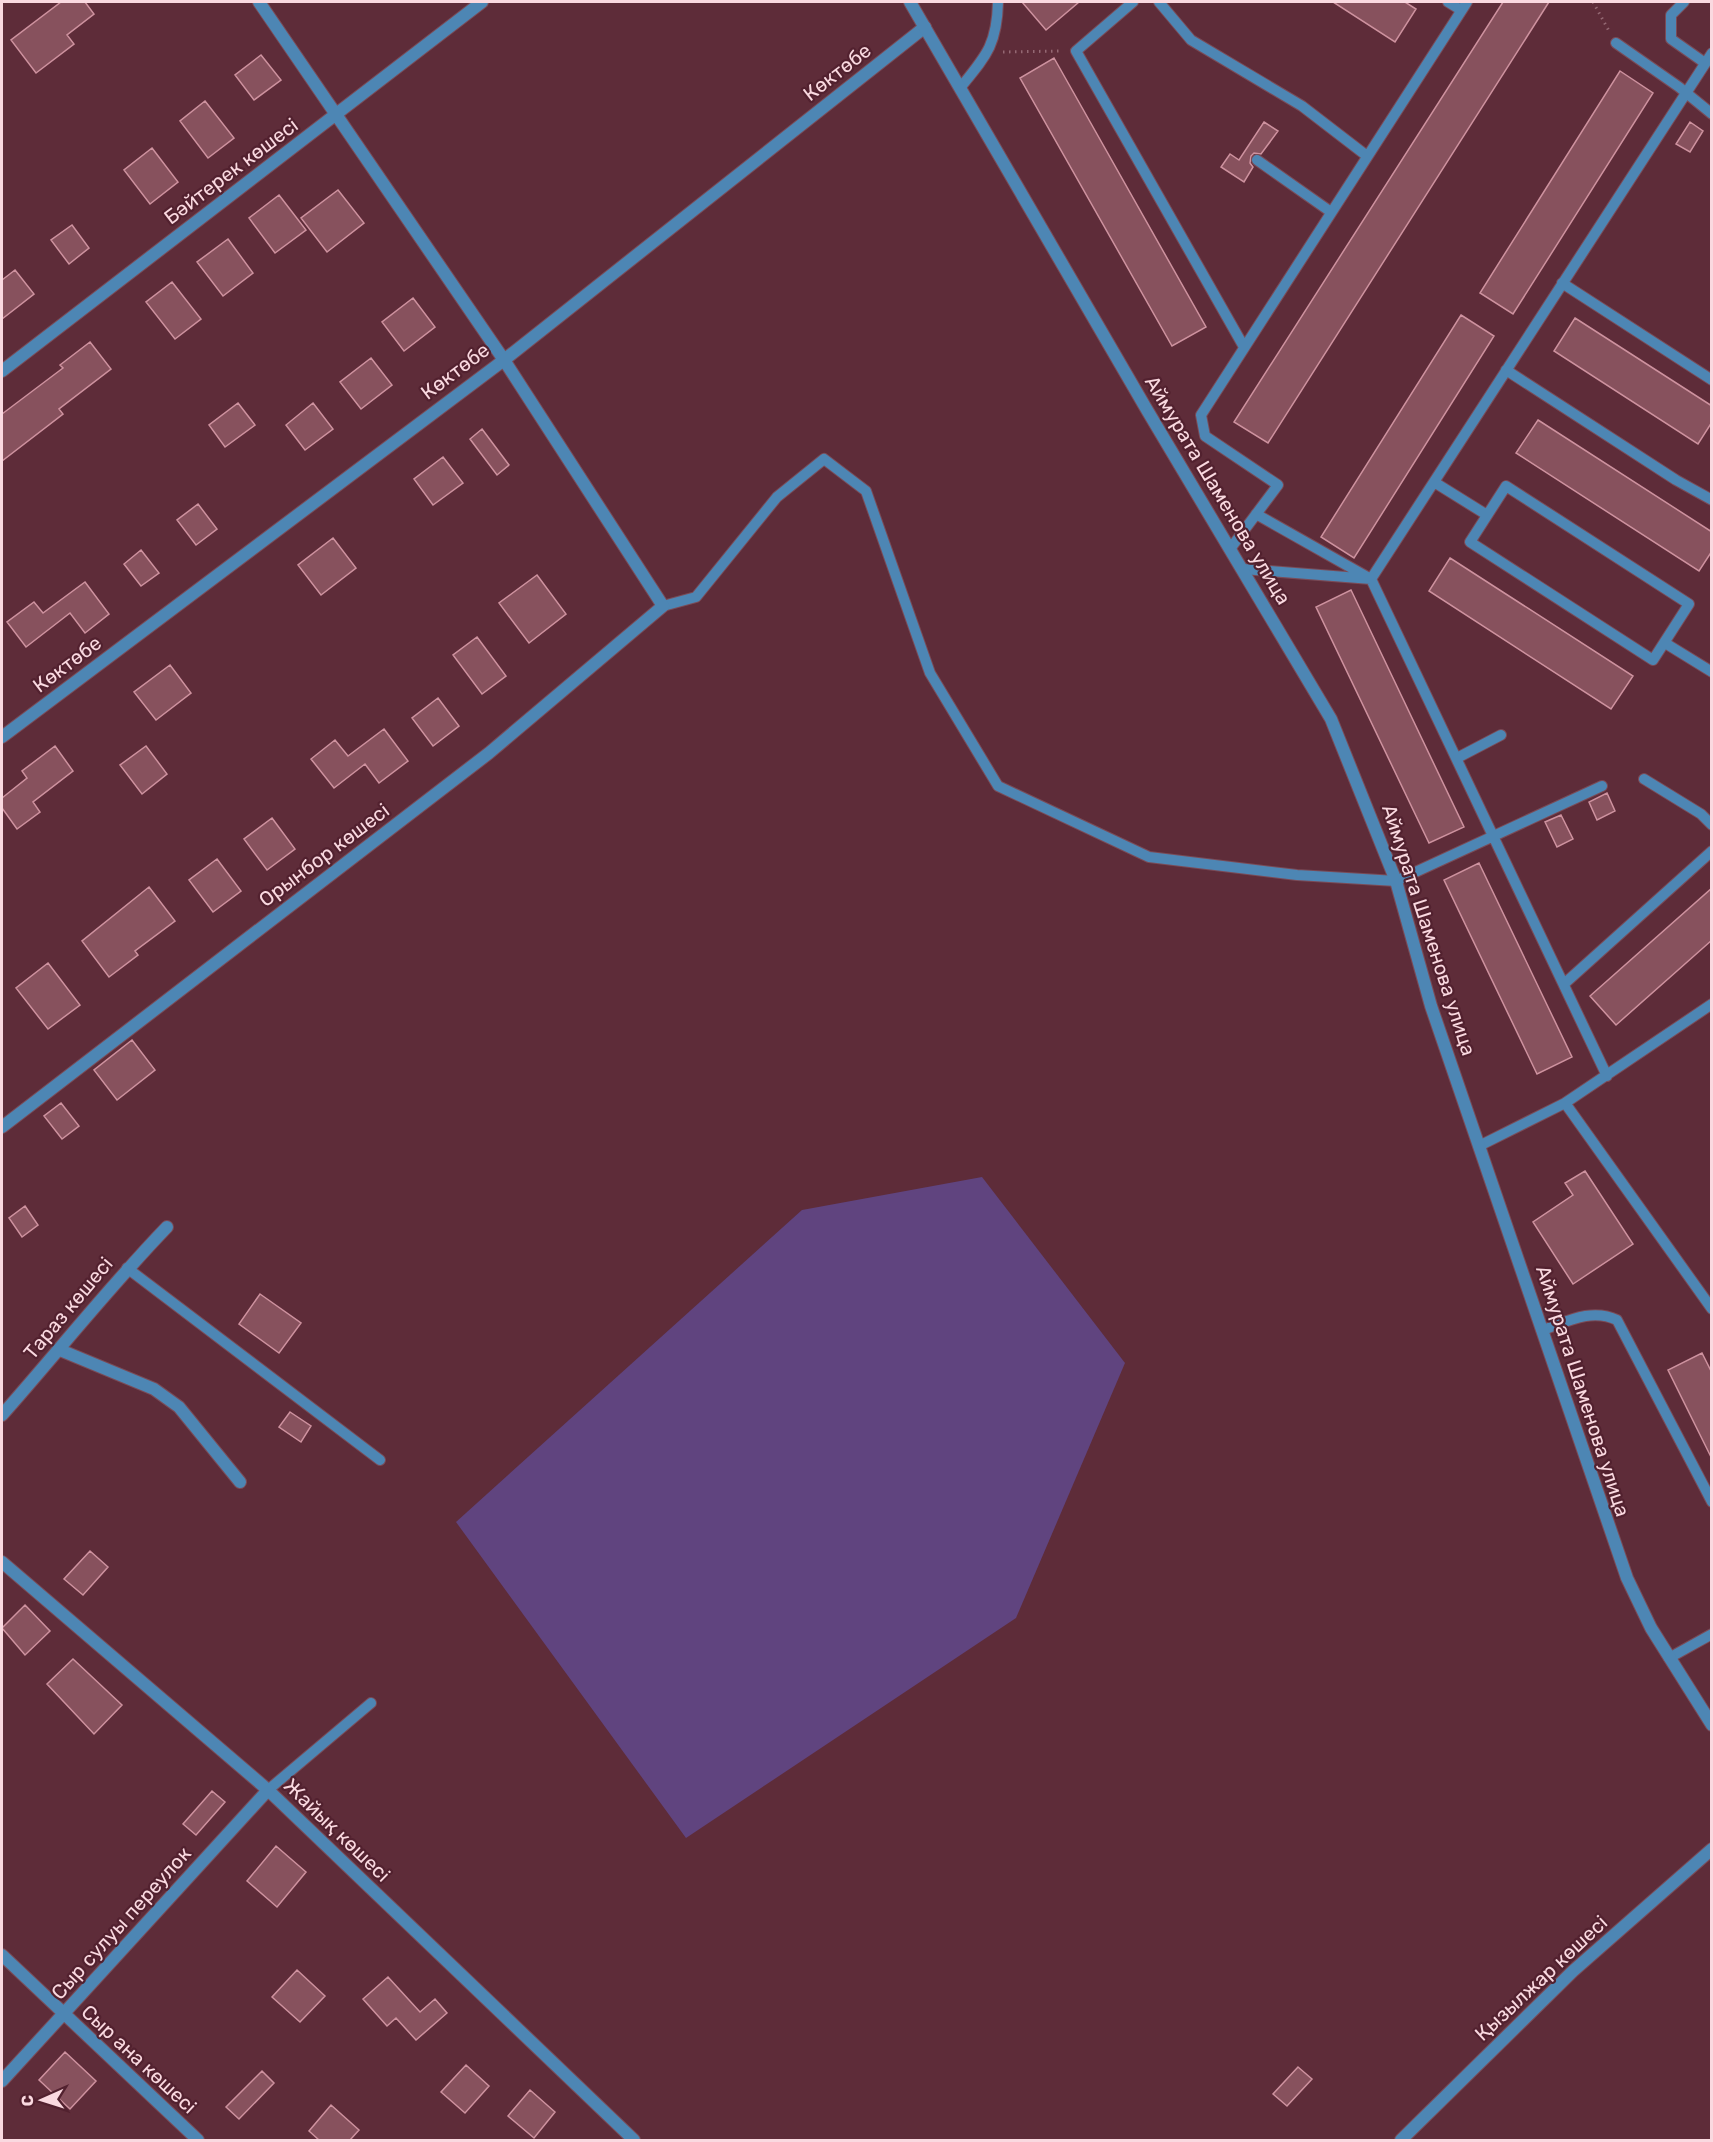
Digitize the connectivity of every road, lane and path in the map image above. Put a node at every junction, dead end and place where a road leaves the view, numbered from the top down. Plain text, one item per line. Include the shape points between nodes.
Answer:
1 (259, 2) edge
2 (482, 2) edge
3 (910, 2) edge
4 (998, 2) edge
5 (1133, 2) edge
6 (1159, 2) edge
7 (1448, 2) edge
8 (1593, 2) edge
9 (1684, 2) edge
10 (1464, 6) edge
11 (925, 27) junction
12 (1616, 43) joint
13 (1076, 51) junction
14 (989, 52) junction
15 (1712, 52) edge
16 (1705, 63) junction
17 (960, 88) junction
18 (1685, 93) junction
19 (1712, 114) edge
20 (337, 116) junction
21 (1367, 156) junction
22 (1257, 160) dead end
23 (1331, 212) junction
24 (1562, 283) junction
25 (1244, 347) junction
26 (504, 360) junction
27 (2, 370) edge
28 (1506, 370) junction
29 (1712, 380) edge
30 (1434, 482) junction
31 (1712, 500) edge
32 (1256, 514) junction
33 (1487, 515) junction
34 (1230, 549) junction
35 (1243, 569) junction
36 (1371, 579) junction
37 (663, 606) junction
38 (1665, 643) junction
39 (1712, 672) edge
40 (1502, 735) dead end
41 (2, 737) edge
42 (1457, 758) junction
43 (1644, 778) dead end
44 (1602, 786) dead end
45 (1712, 825) edge
46 (1494, 837) junction
47 (1712, 851) edge
48 (1396, 881) junction
49 (1564, 984) junction
50 (1712, 1004) edge
51 (1607, 1076) junction
52 (1565, 1102) junction
53 (2, 1126) edge
54 (1481, 1145) junction
55 (167, 1227) dead end
56 (127, 1268) junction
57 (1712, 1309) edge
58 (1543, 1330) junction
59 (60, 1350) junction
60 (2, 1415) edge
61 (380, 1460) dead end
62 (240, 1482) dead end
63 (1712, 1502) edge
64 (2, 1562) edge
65 (1712, 1634) edge
66 (1669, 1658) junction
67 (371, 1704) dead end
68 (1712, 1725) edge
69 (268, 1790) junction
70 (1712, 1849) edge
71 (2, 1955) edge
72 (64, 2015) junction
73 (2, 2080) edge
74 (198, 2140) edge
75 (634, 2140) edge
76 (1401, 2140) edge

1 - 20 street
2 - 20 street, Бәйтерек көшесі
3 - 11 street, Аймурата Шаменова улица
4 - 14 lane
5 - 13 lane
6 - 21 lane via 1191,40 1302,106
7 - 10 lane
8 - 12 path
9 - 16 lane via 1671,15 1671,39
10 - 21 lane
11 - 17 street, Аймурата Шаменова улица
11 - 26 street, Көктөбе
12 - 18 lane
13 - 14 path
13 - 25 lane
14 - 17 lane
15 - 16 lane
16 - 18 lane
17 - 34 street, Аймурата Шаменова улица
18 - 19 lane
18 - 24 lane
20 - 26 street
20 - 27 street, Бәйтерек көшесі
21 - 23 lane
22 - 23 lane
23 - 25 lane
24 - 28 lane
24 - 29 lane
25 - 32 lane via 1201,415 1204,435 1278,485
26 - 37 street
26 - 41 street, Көктөбе
28 - 30 lane
28 - 31 lane
30 - 33 lane
30 - 36 lane
32 - 34 lane
32 - 36 lane
33 - 38 lane via 1470,542 1653,660
33 - 38 lane via 1506,486 1689,604
34 - 35 street, Аймурата Шаменова улица
35 - 36 lane
35 - 48 street, Аймурата Шаменова улица via 1331,719
36 - 42 lane
37 - 48 lane via 696,597 777,497 824,459 866,490 930,673 998,786 1149,857 1297,875
37 - 53 street, Орынбор көшесі via 489,753
38 - 39 lane
40 - 42 lane
42 - 46 lane
43 - 45 lane
44 - 46 lane
46 - 48 lane
46 - 49 lane
47 - 49 lane
48 - 54 street, Аймурата Шаменова улица via 1431,1006
49 - 51 lane
50 - 51 lane
51 - 52 lane
52 - 54 lane
52 - 57 lane
54 - 58 street, Аймурата Шаменова улица
55 - 56 street, Тараз көшесі
56 - 59 street, Тараз көшесі
56 - 61 lane
58 - 63 lane via 1586,1315 1605,1314 1617,1320
58 - 66 street, Аймурата Шаменова улица via 1627,1578
59 - 60 street, Тараз көшесі
59 - 62 street via 154,1389 179,1407
64 - 69 street, Жайық көшесі
65 - 66 lane
66 - 68 street, Аймурата Шаменова улица
67 - 69 lane
69 - 72 street, Сыр сулуы переулок
69 - 75 street, Жайық көшесі
70 - 76 street, Қызылжар көшесі via 1573,1971
71 - 72 street, Сыр ана көшесі
72 - 73 street, Сыр сулуы переулок
72 - 74 street, Сыр ана көшесі

